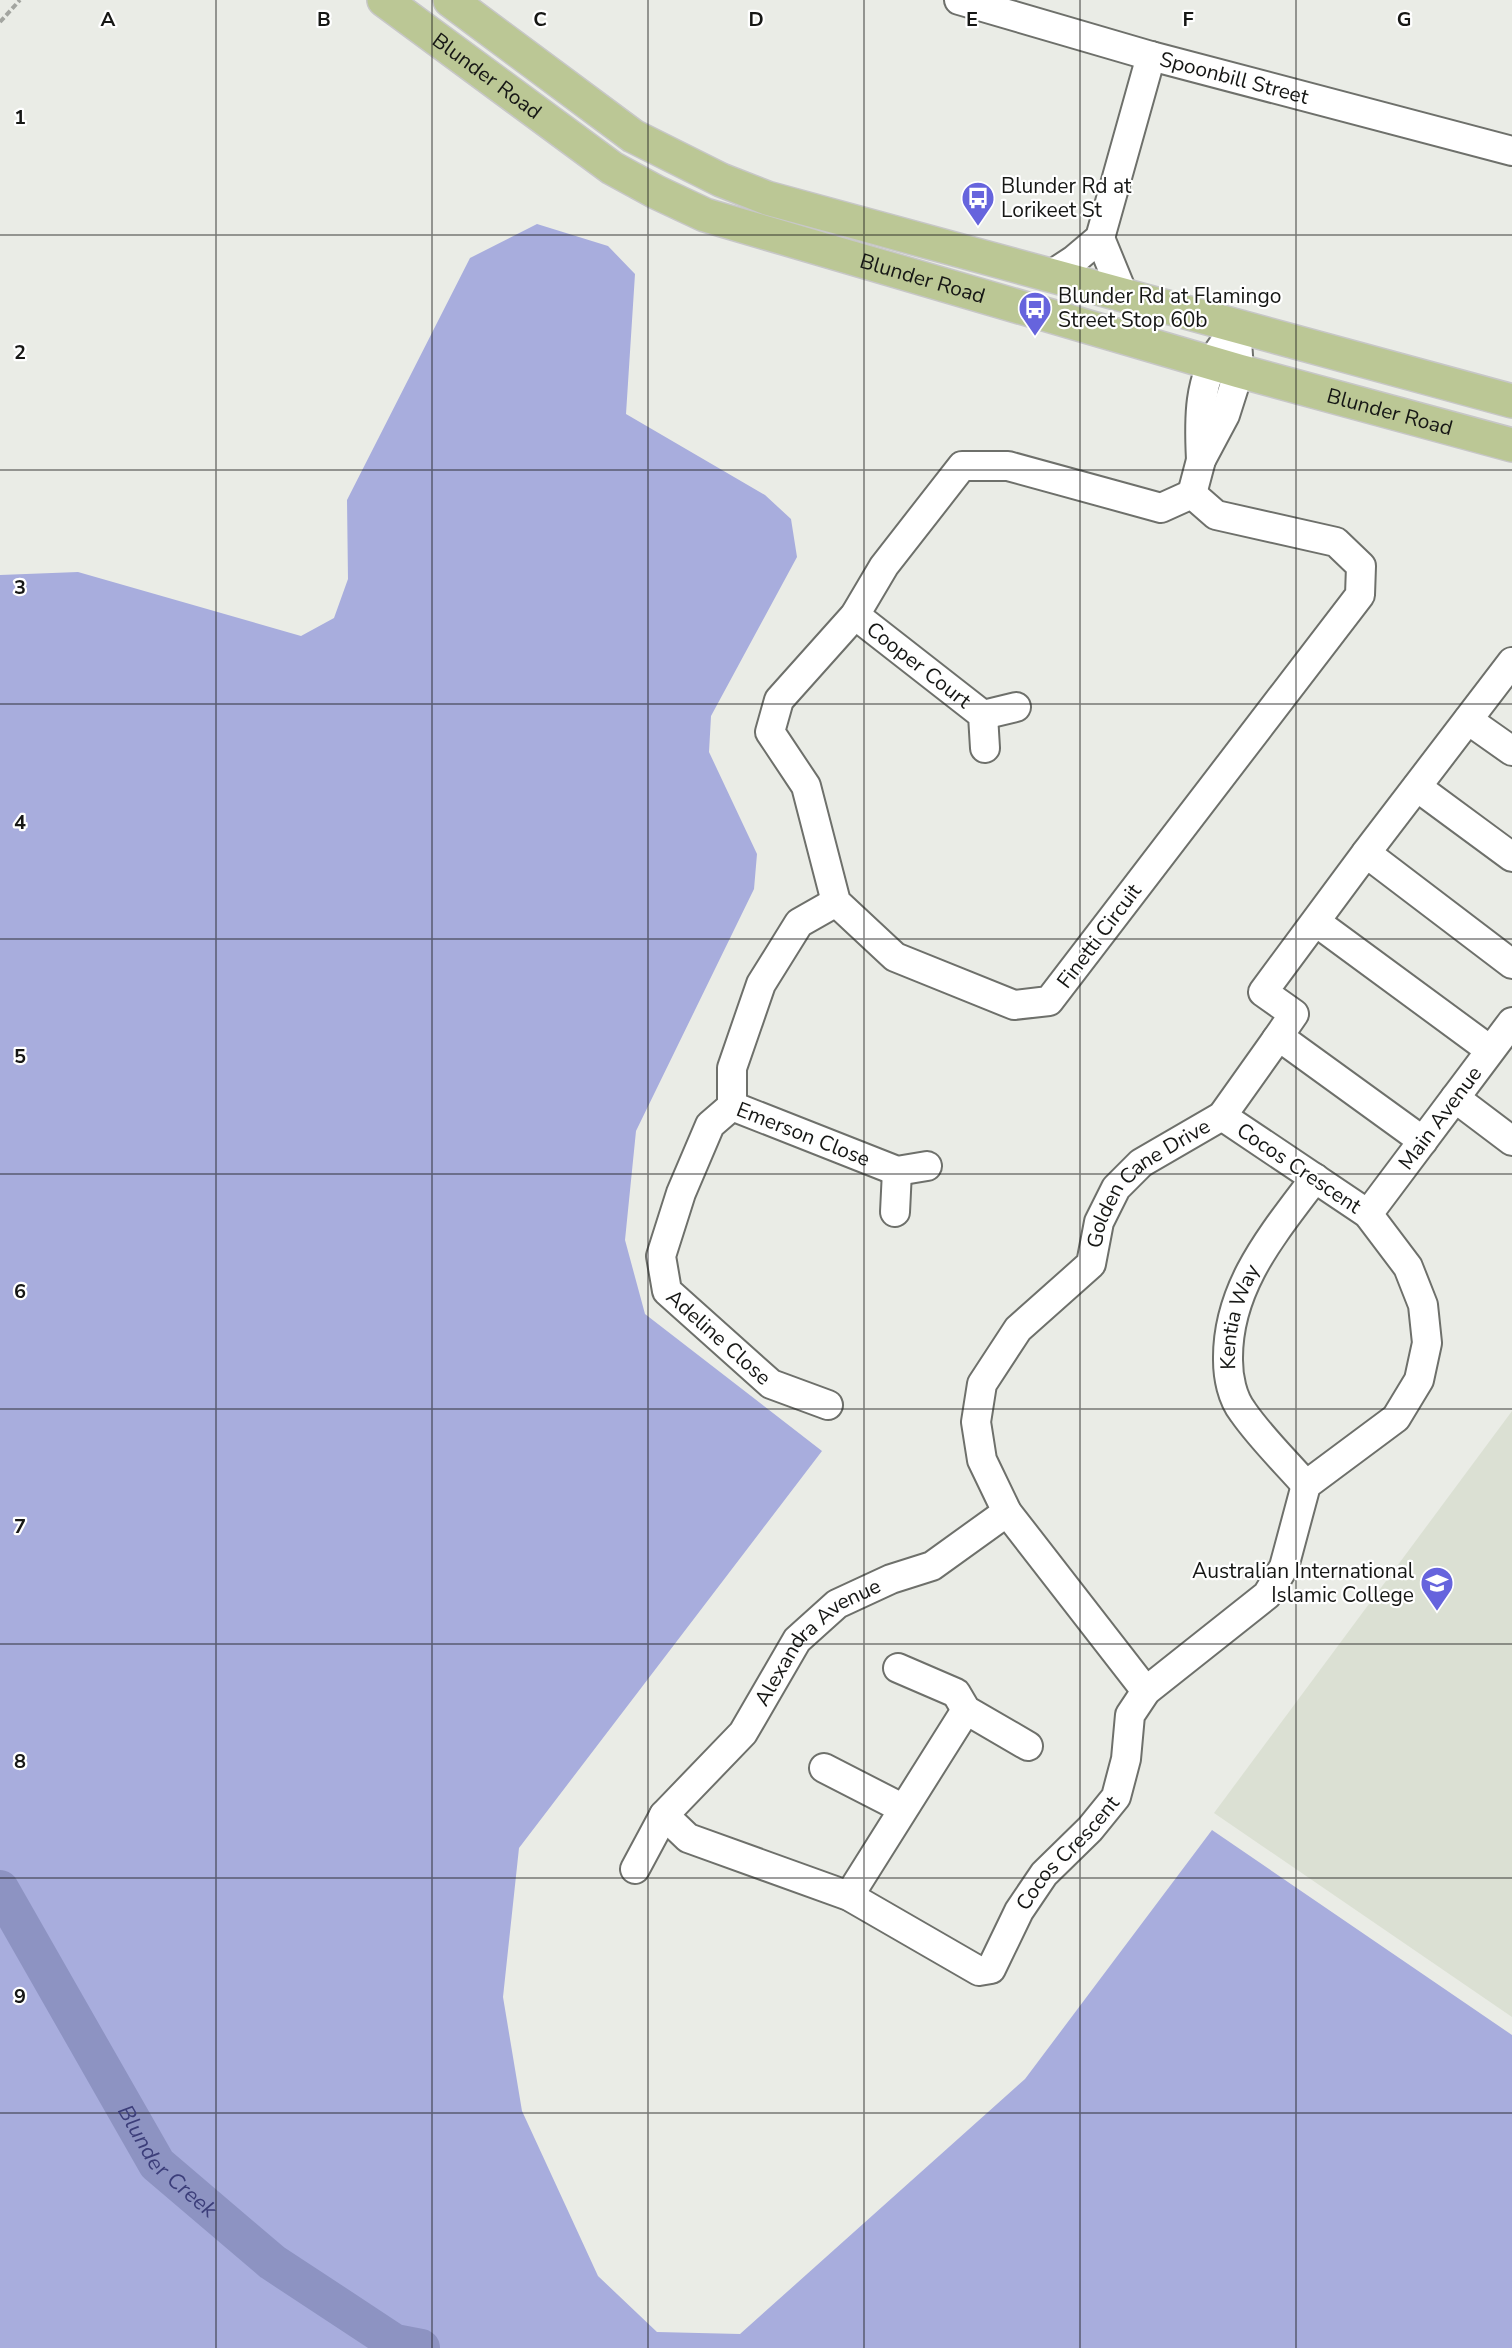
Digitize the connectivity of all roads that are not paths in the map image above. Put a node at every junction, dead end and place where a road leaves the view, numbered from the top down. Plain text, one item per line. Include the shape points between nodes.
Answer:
1 (384, 0) edge
2 (450, 0) edge
3 (959, 0) edge
4 (1151, 56) junction
5 (1512, 151) edge
6 (1100, 238) junction
7 (1051, 275) junction
8 (1123, 294) junction
9 (1236, 326) junction
10 (1225, 366) junction
11 (1512, 401) edge
12 (1512, 446) edge
13 (1192, 494) junction
14 (855, 615) junction
15 (1512, 662) edge
16 (1016, 707) dead end
17 (983, 715) junction
18 (1468, 720) junction
19 (985, 748) dead end
20 (1512, 751) edge
21 (1417, 787) junction
22 (1366, 853) junction
23 (1512, 857) edge
24 (836, 902) junction
25 (1316, 922) junction
26 (1512, 964) edge
27 (1505, 1034) edge
28 (1276, 1040) junction
29 (1455, 1098) junction
30 (732, 1106) junction
31 (1222, 1116) junction
32 (1423, 1141) junction
33 (1512, 1141) edge
34 (927, 1166) dead end
35 (897, 1171) junction
36 (1315, 1178) junction
37 (895, 1212) dead end
38 (1368, 1214) junction
39 (828, 1406) dead end
40 (1306, 1485) junction
41 (1007, 1512) junction
42 (898, 1668) dead end
43 (1146, 1691) junction
44 (966, 1710) junction
45 (1028, 1746) dead end
46 (824, 1768) dead end
47 (902, 1808) junction
48 (664, 1815) junction
49 (635, 1869) dead end
50 (849, 1896) junction

1 - 10 main road, Blunder Road via 612,168 705,215
2 - 7 main road, Blunder Road via 633,136 721,180 767,198
3 - 4 street, Spoonbill Street
4 - 5 street, Spoonbill Street
4 - 6 street
6 - 7 street
6 - 8 street
7 - 8 main road, Blunder Road
8 - 9 main road, Blunder Road
9 - 10 street
9 - 11 main road, Blunder Road
10 - 12 main road, Blunder Road
10 - 13 street via 1198,416 1201,460
13 - 14 street via 1161,508 1008,466 962,466 884,566
13 - 24 street, Finetti Circuit via 1216,515 1336,542 1361,566 1360,595 1049,1001 1014,1005 895,957
14 - 17 street, Cooper Court
14 - 24 street via 779,700 770,732 806,786
15 - 18 street
16 - 17 street, Cooper Court
17 - 19 street, Cooper Court
18 - 20 street
18 - 21 street
21 - 22 street
21 - 23 street
22 - 25 street
22 - 26 street
24 - 30 street, Emerson Close via 799,922 761,984 732,1068
25 - 27 street
25 - 28 street, Golden Cane Drive via 1263,993 1294,1014
27 - 29 street, Main Avenue
28 - 31 street, Golden Cane Drive
28 - 32 street via 1285,1041
29 - 32 street, Main Avenue
29 - 33 street
30 - 35 street, Emerson Close
30 - 39 street, Adeline Close via 710,1125 681,1193 660,1256 667,1291 771,1384
31 - 36 street, Cocos Crescent
31 - 41 street, Golden Cane Drive via 1141,1163 1116,1188 1099,1222 1091,1264 1018,1329 981,1384 976,1422 982,1460
32 - 38 street, Main Avenue
34 - 35 street, Emerson Close
35 - 37 street, Emerson Close
36 - 38 street, Cocos Crescent
36 - 40 street, Kentia Way via 1260,1252 1241,1289 1228,1336 1228,1377 1241,1411
38 - 40 street, Cocos Crescent via 1408,1267 1423,1305 1427,1343 1419,1380 1396,1418
40 - 43 street, Cocos Crescent via 1284,1567 1267,1595
41 - 43 street, Golden Cane Drive
41 - 48 street, Alexandra Avenue via 932,1566 891,1579 837,1604 797,1640 743,1733
42 - 44 street via 956,1693
43 - 50 street, Cocos Crescent via 1130,1715 1126,1759 1116,1797 1044,1874 1019,1911 991,1969 979,1971
44 - 45 street
44 - 47 street
46 - 47 street
47 - 50 street
48 - 49 street, Alexandra Avenue
48 - 50 street, Cocos Crescent via 688,1838

